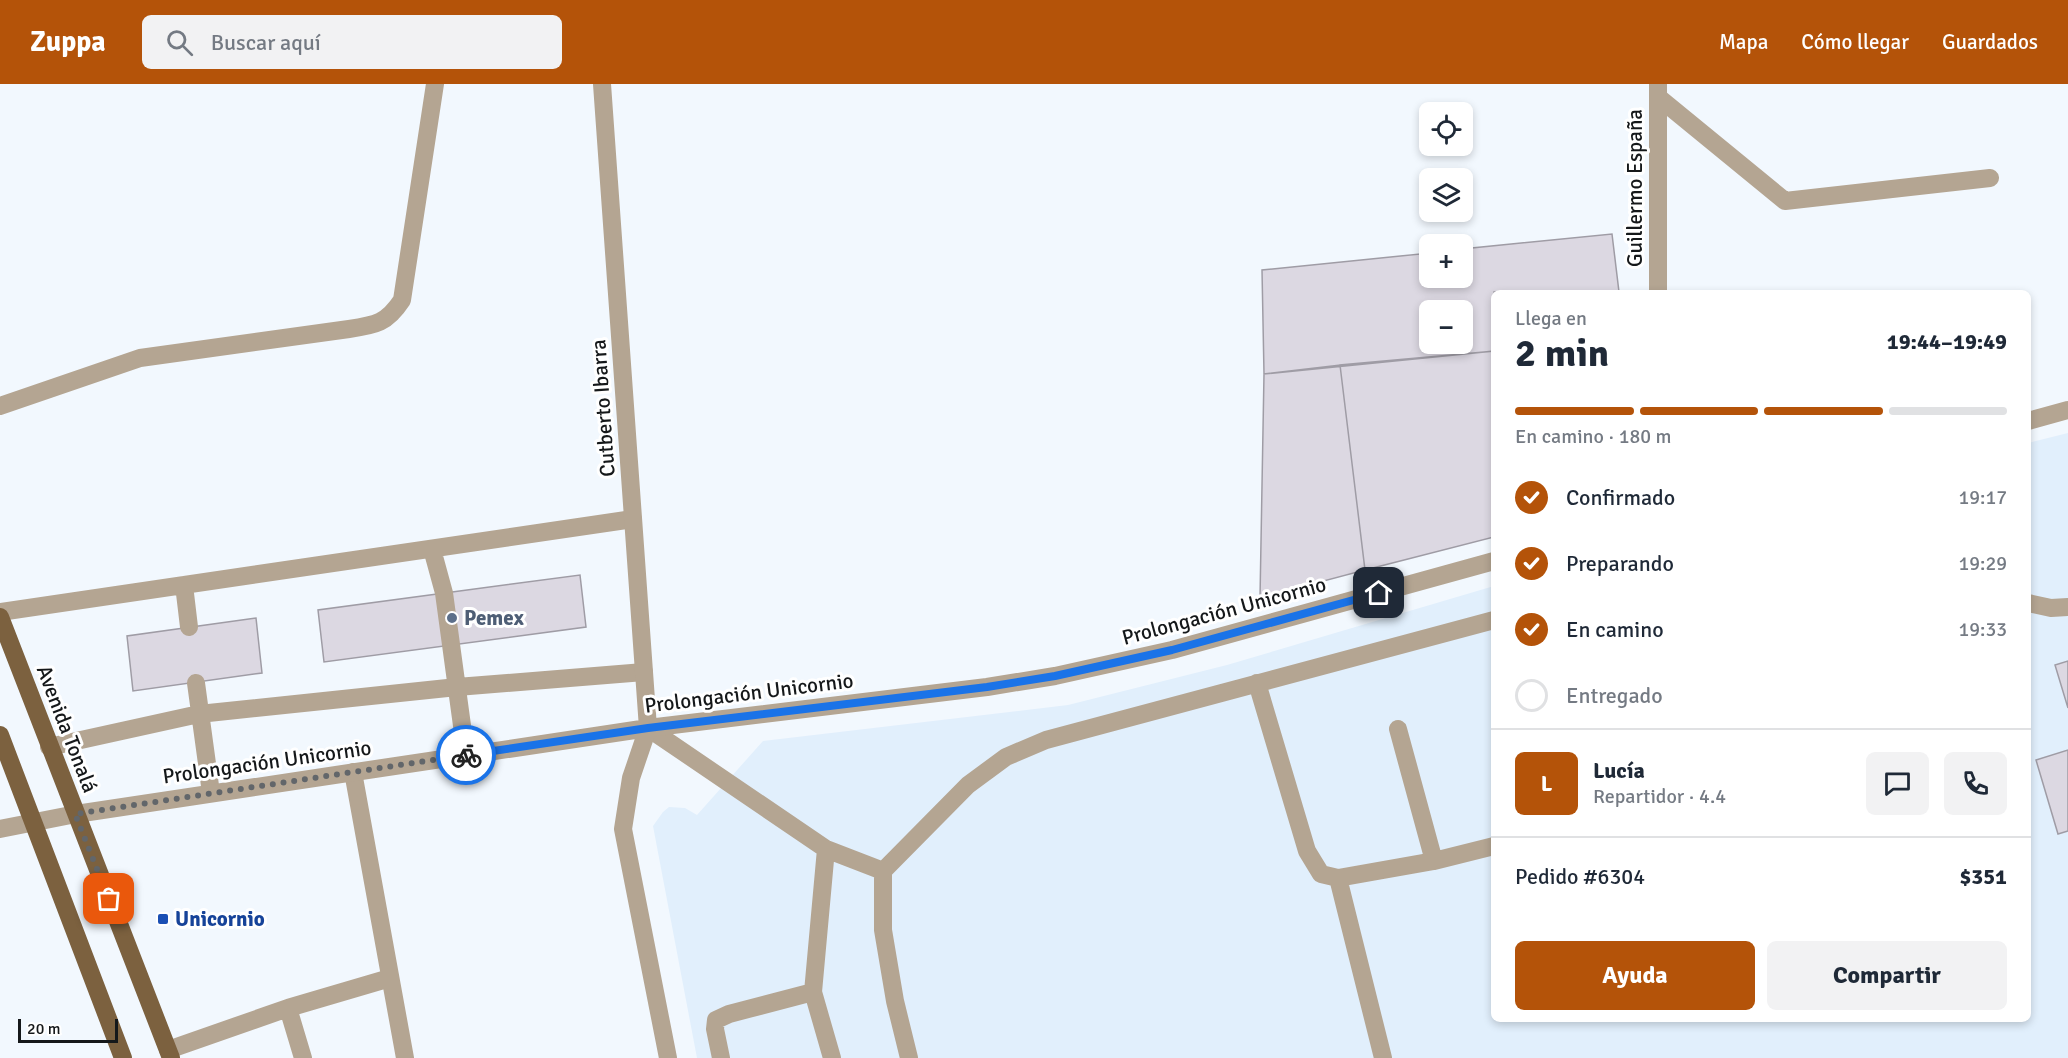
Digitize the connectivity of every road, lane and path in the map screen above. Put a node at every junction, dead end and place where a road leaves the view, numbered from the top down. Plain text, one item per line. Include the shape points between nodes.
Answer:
1 (435, 84) edge
2 (602, 84) edge
3 (1658, 91) edge
4 (1990, 178) dead end
5 (1658, 290) edge
6 (0, 406) edge
7 (2068, 410) edge
8 (2031, 420) edge
9 (633, 519) junction
10 (432, 549) junction
11 (1491, 562) edge
12 (184, 585) junction
13 (2031, 604) edge
14 (2068, 607) edge
15 (0, 612) edge
16 (0, 617) edge
17 (1491, 621) edge
18 (189, 627) dead end
19 (644, 672) junction
20 (196, 683) dead end
21 (1257, 683) junction
22 (457, 687) junction
23 (199, 714) junction
24 (648, 728) junction
25 (1398, 729) dead end
26 (0, 735) edge
27 (49, 747) junction
28 (466, 755) junction
29 (353, 772) junction
30 (211, 793) junction
31 (75, 814) junction
32 (33, 823) junction
33 (0, 829) edge
34 (1491, 847) edge
35 (826, 849) junction
36 (1434, 861) junction
37 (883, 871) junction
38 (1338, 878) junction
39 (390, 978) junction
40 (813, 992) junction
41 (288, 1008) junction
42 (169, 1054) edge
43 (123, 1058) edge
44 (303, 1058) edge
45 (405, 1058) edge
46 (668, 1058) edge
47 (721, 1058) edge
48 (832, 1058) edge
49 (909, 1058) edge
50 (1383, 1058) edge

1 - 6 street via 402,300 381,323 140,358
2 - 9 street, Cutberto Ibarra
3 - 4 street via 1785,201
3 - 5 street, Guillermo España
7 - 8 street
9 - 10 street
9 - 19 street, Cutberto Ibarra
10 - 12 street
10 - 22 street via 444,593
11 - 24 street, Prolongación Unicornio via 1172,650 1055,676
12 - 15 street
12 - 18 street
13 - 14 street
16 - 27 main road, Avenida Tonalá
17 - 21 street
19 - 22 street
19 - 24 street, Cutberto Ibarra
20 - 23 street
21 - 37 street via 1082,729 1006,757 968,784
21 - 38 street via 1308,851 1321,874
22 - 23 street
22 - 28 street
23 - 27 street
23 - 30 street
24 - 28 street, Prolongación Unicornio
24 - 35 street
24 - 46 street via 631,778 623,829
25 - 36 street
26 - 32 main road
27 - 31 main road, Avenida Tonalá
28 - 29 street, Prolongación Unicornio
29 - 30 street, Prolongación Unicornio
29 - 39 street
30 - 31 street, Prolongación Unicornio
31 - 32 street, Prolongación Unicornio
31 - 42 main road, Avenida Tonalá
32 - 33 street, Prolongación Unicornio
32 - 43 main road
34 - 36 street
35 - 37 street
35 - 40 street
36 - 38 street
37 - 49 street via 883,930
38 - 50 street
39 - 41 street
39 - 45 street
40 - 47 street via 716,1020
40 - 48 street
41 - 42 street
41 - 44 street

